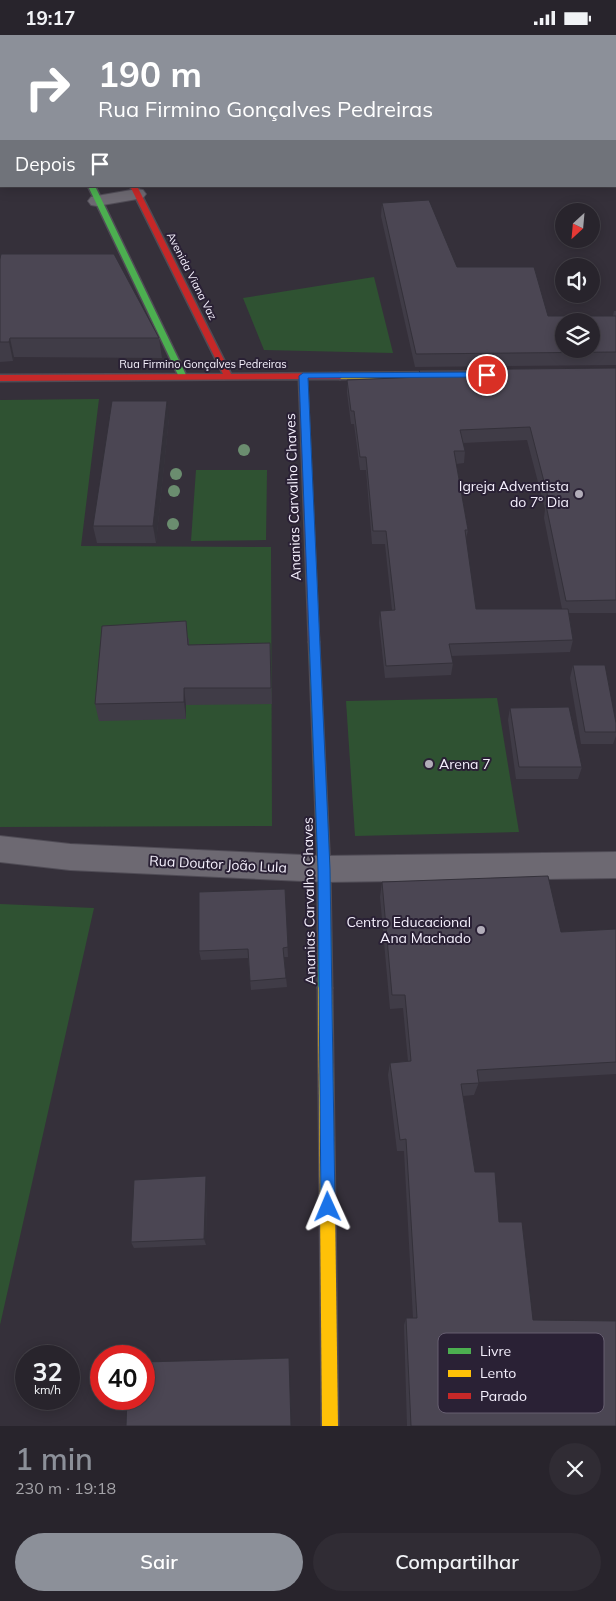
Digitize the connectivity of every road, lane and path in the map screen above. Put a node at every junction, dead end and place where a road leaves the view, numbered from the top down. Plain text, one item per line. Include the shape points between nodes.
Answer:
1 (135, 190) edge
2 (94, 194) edge
3 (466, 375) edge
4 (303, 376) junction
5 (184, 377) junction
6 (228, 377) junction
7 (0, 379) edge
8 (0, 849) edge
9 (616, 865) edge
10 (324, 869) junction
11 (330, 1426) edge

1 - 2 street
1 - 6 street, Avenida Viana Vaz
2 - 5 street
3 - 4 street, Rua Firmino Gonçalves Pedreiras
4 - 6 street, Rua Firmino Gonçalves Pedreiras
4 - 10 street, Ananias Carvalho Chaves
5 - 6 street, Rua Firmino Gonçalves Pedreiras
5 - 7 street, Rua Firmino Gonçalves Pedreiras
8 - 10 street, Rua Doutor João Lula via 70,857
9 - 10 street, Rua Doutor João Lula
10 - 11 street, Ananias Carvalho Chaves

